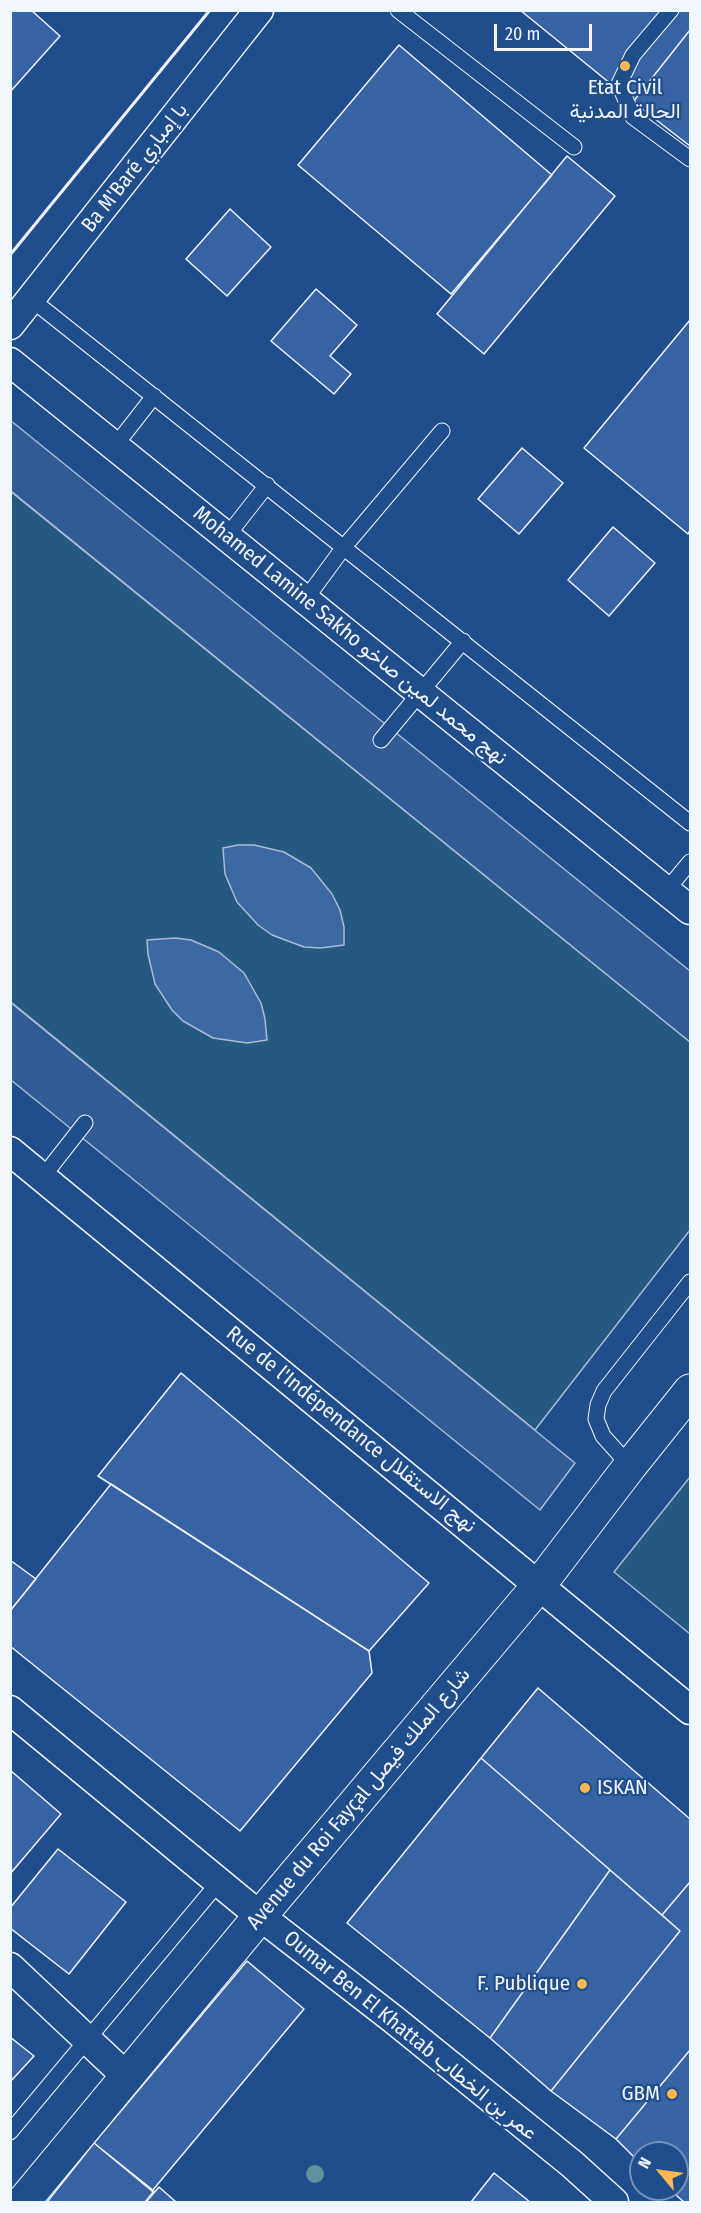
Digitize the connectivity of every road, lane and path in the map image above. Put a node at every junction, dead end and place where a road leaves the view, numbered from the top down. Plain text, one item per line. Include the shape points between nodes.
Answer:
1 (259, 10) edge
2 (398, 10) edge
3 (671, 10) edge
4 (574, 147) dead end
5 (690, 159) edge
6 (32, 299) junction
7 (10, 325) edge
8 (10, 362) edge
9 (154, 396) junction
10 (442, 431) dead end
11 (115, 446) junction
12 (267, 485) junction
13 (227, 536) junction
14 (344, 547) junction
15 (305, 600) junction
16 (463, 641) junction
17 (420, 693) junction
18 (381, 740) dead end
19 (690, 823) edge
20 (690, 862) edge
21 (666, 891) junction
22 (690, 910) edge
23 (85, 1123) dead end
24 (10, 1151) edge
25 (42, 1178) junction
26 (690, 1281) edge
27 (690, 1391) edge
28 (630, 1466) junction
29 (540, 1584) junction
30 (10, 1710) edge
31 (690, 1710) edge
32 (219, 1882) junction
33 (260, 1916) junction
34 (10, 1966) edge
35 (88, 2041) junction
36 (127, 2077) junction
37 (10, 2132) edge
38 (23, 2202) edge
39 (614, 2202) edge

1 - 6 street, Ba M'Baré با إمباري
2 - 4 lane
3 - 5 lane via 633,55 619,84 633,117
6 - 7 street, Ba M'Baré با إمباري
6 - 9 lane
8 - 11 street, Mohamed Lamine Sakho نهج محمد لمين صاخو
9 - 11 lane
9 - 12 lane
10 - 14 lane
11 - 13 street, Mohamed Lamine Sakho نهج محمد لمين صاخو
12 - 13 lane
12 - 14 lane
13 - 15 street, Mohamed Lamine Sakho نهج محمد لمين صاخو
14 - 15 lane
14 - 16 lane
15 - 17 street, Mohamed Lamine Sakho نهج محمد لمين صاخو
16 - 17 lane
16 - 19 lane
17 - 18 lane
17 - 21 street, Mohamed Lamine Sakho نهج محمد لمين صاخو
20 - 21 lane
21 - 22 street, Mohamed Lamine Sakho نهج محمد لمين صاخو
23 - 25 lane
24 - 25 street, Rue de l'Indépendance نهج الاستقلال
25 - 29 street, Rue de l'Indépendance نهج الاستقلال
26 - 28 lane via 604,1391 598,1405 596,1419 603,1436
27 - 28 street, Avenue du Roi Fayçal شارع الملك فيصل
28 - 29 street, Avenue du Roi Fayçal شارع الملك فيصل
29 - 31 street, Rue de l'Indépendance نهج الاستقلال
29 - 33 street, Avenue du Roi Fayçal شارع الملك فيصل
30 - 32 street, Oumar Ben El Khattab عمر بن الخطاب
32 - 33 street, Oumar Ben El Khattab عمر بن الخطاب
32 - 35 lane
33 - 36 street, Avenue du Roi Fayçal شارع الملك فيصل
33 - 39 street, Oumar Ben El Khattab عمر بن الخطاب via 393,2019
34 - 35 street
35 - 36 street
35 - 37 lane
36 - 38 street, Avenue du Roi Fayçal شارع الملك فيصل

